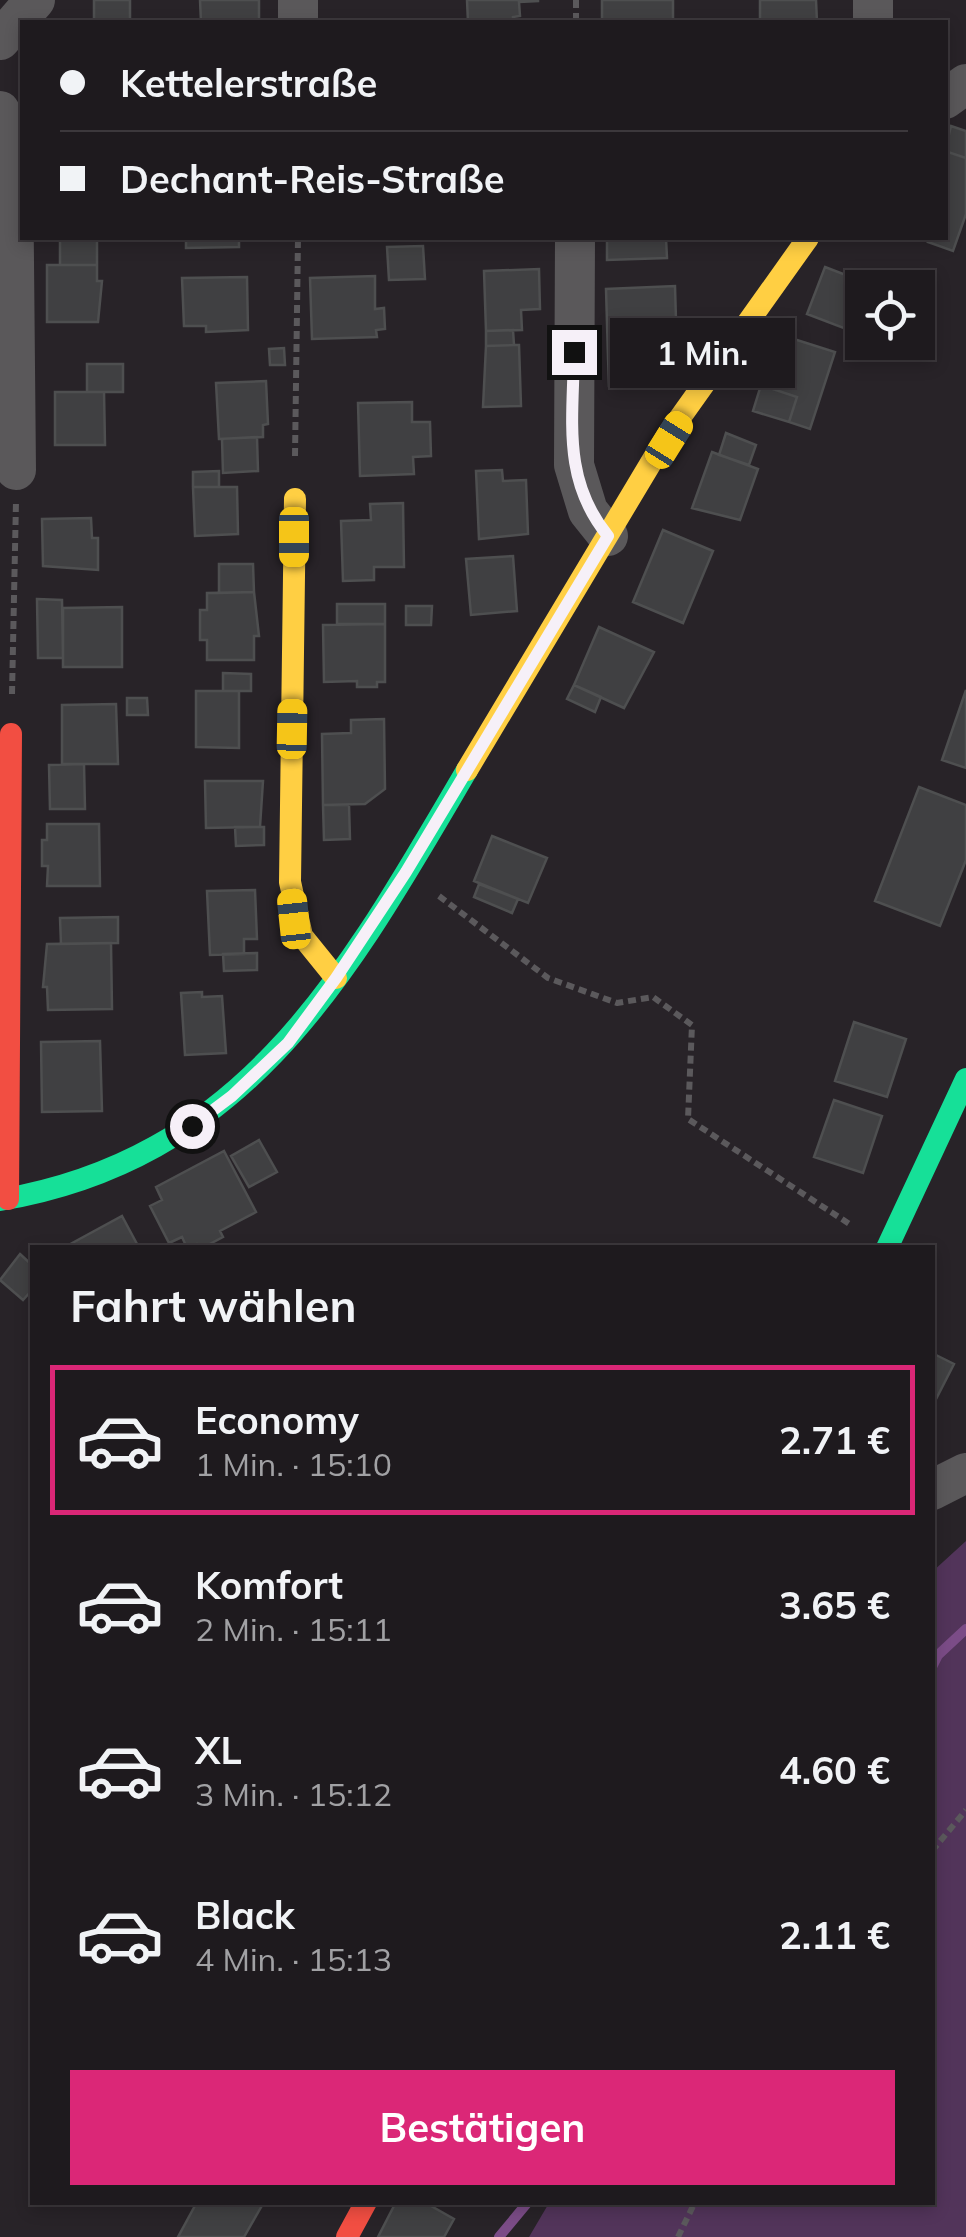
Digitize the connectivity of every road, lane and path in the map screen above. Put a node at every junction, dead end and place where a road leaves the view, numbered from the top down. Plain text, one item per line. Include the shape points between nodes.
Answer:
1 (36, 0) edge
2 (0, 40) edge
3 (0, 111) edge
4 (298, 240) edge
5 (575, 240) edge
6 (806, 240) edge
7 (16, 470) joint
8 (294, 499) joint
9 (608, 536) junction
10 (11, 734) joint
11 (406, 872) junction
12 (336, 978) junction
13 (966, 1079) edge
14 (4, 1200) edge
15 (853, 1226) dead end
16 (887, 1245) edge
17 (966, 1472) edge
18 (935, 1488) edge
19 (966, 1810) edge
20 (935, 1847) edge
21 (364, 2205) edge
22 (694, 2205) edge
23 (346, 2237) edge
24 (678, 2237) edge

1 - 2 street
3 - 7 street via 13,158
4 - 8 path
5 - 9 street via 574,465 588,511
6 - 9 street via 748,318
7 - 10 path
8 - 12 street via 290,882 294,919 308,952
9 - 11 street
10 - 14 street
11 - 12 street
11 - 15 path via 548,978 617,1003 653,997 692,1025 688,1119
12 - 14 street via 288,1043 192,1126 120,1167
13 - 16 street
17 - 18 street
19 - 20 path
21 - 23 street
22 - 24 path

